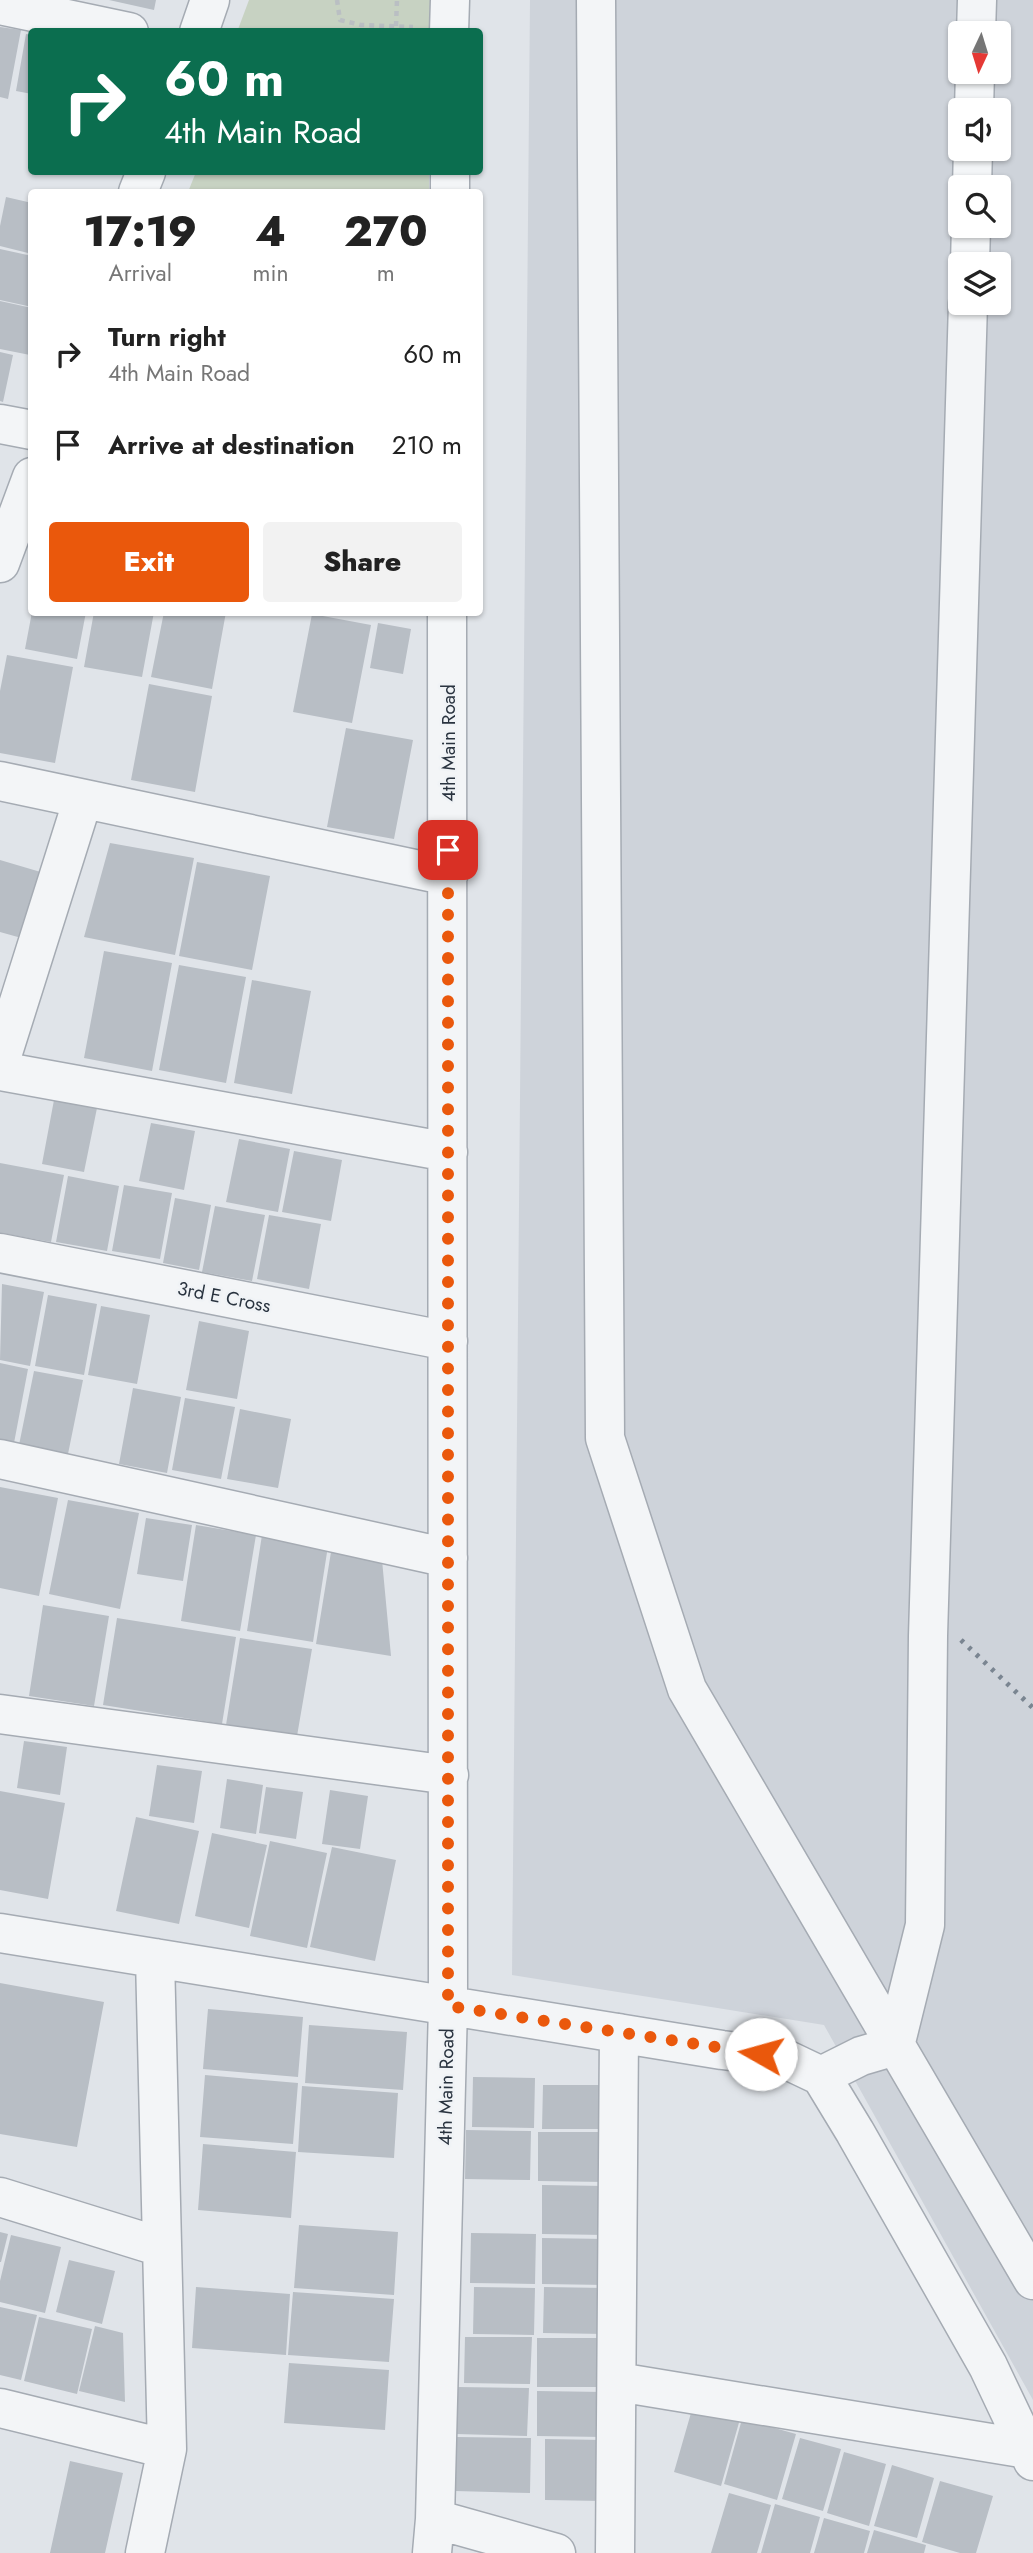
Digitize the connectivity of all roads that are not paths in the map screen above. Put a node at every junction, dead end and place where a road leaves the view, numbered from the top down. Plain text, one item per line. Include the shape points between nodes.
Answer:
1 (210, 0) edge
2 (596, 0) edge
3 (977, 0) edge
4 (0, 5) edge
5 (976, 21) edge
6 (110, 28) edge
7 (200, 28) edge
8 (968, 315) edge
9 (0, 424) edge
10 (28, 429) edge
11 (25, 516) edge
12 (0, 563) edge
13 (442, 616) edge
14 (0, 781) edge
15 (83, 799) junction
16 (448, 876) junction
17 (0, 1062) edge
18 (0, 1071) edge
19 (448, 1152) junction
20 (0, 1253) edge
21 (449, 1340) junction
22 (0, 1459) edge
23 (448, 1558) junction
24 (0, 1714) edge
25 (449, 1775) junction
26 (0, 1933) edge
27 (155, 1958) junction
28 (448, 2006) junction
29 (619, 2033) junction
30 (895, 2046) junction
31 (821, 2076) junction
32 (0, 2197) edge
33 (161, 2247) junction
34 (1033, 2280) edge
35 (618, 2382) junction
36 (0, 2408) edge
37 (167, 2449) junction
38 (1030, 2455) edge
39 (433, 2536) edge
40 (145, 2553) edge
41 (556, 2553) edge
42 (615, 2553) edge

1 - 7 street
2 - 30 street via 605,1438 687,1689
3 - 5 street
4 - 6 street
8 - 30 street via 928,1636 925,1925
9 - 10 street
11 - 12 street
13 - 16 street, 4th Main Road
14 - 15 street
15 - 16 street
15 - 17 street
16 - 19 street, 4th Main Road
18 - 19 street
19 - 21 street, 4th Main Road
20 - 21 street, 3rd E Cross
21 - 23 street, 4th Main Road
22 - 23 street
23 - 25 street, 4th Main Road
24 - 25 street
25 - 28 street, 4th Main Road
26 - 27 street
27 - 28 street
27 - 33 street
28 - 29 street
28 - 39 street, 4th Main Road
29 - 31 street via 781,2057
29 - 35 street
30 - 31 street via 860,2056
30 - 34 street
31 - 38 street via 988,2366
32 - 33 street
33 - 37 street
35 - 38 street
35 - 42 street
36 - 37 street
37 - 40 street
39 - 41 street

